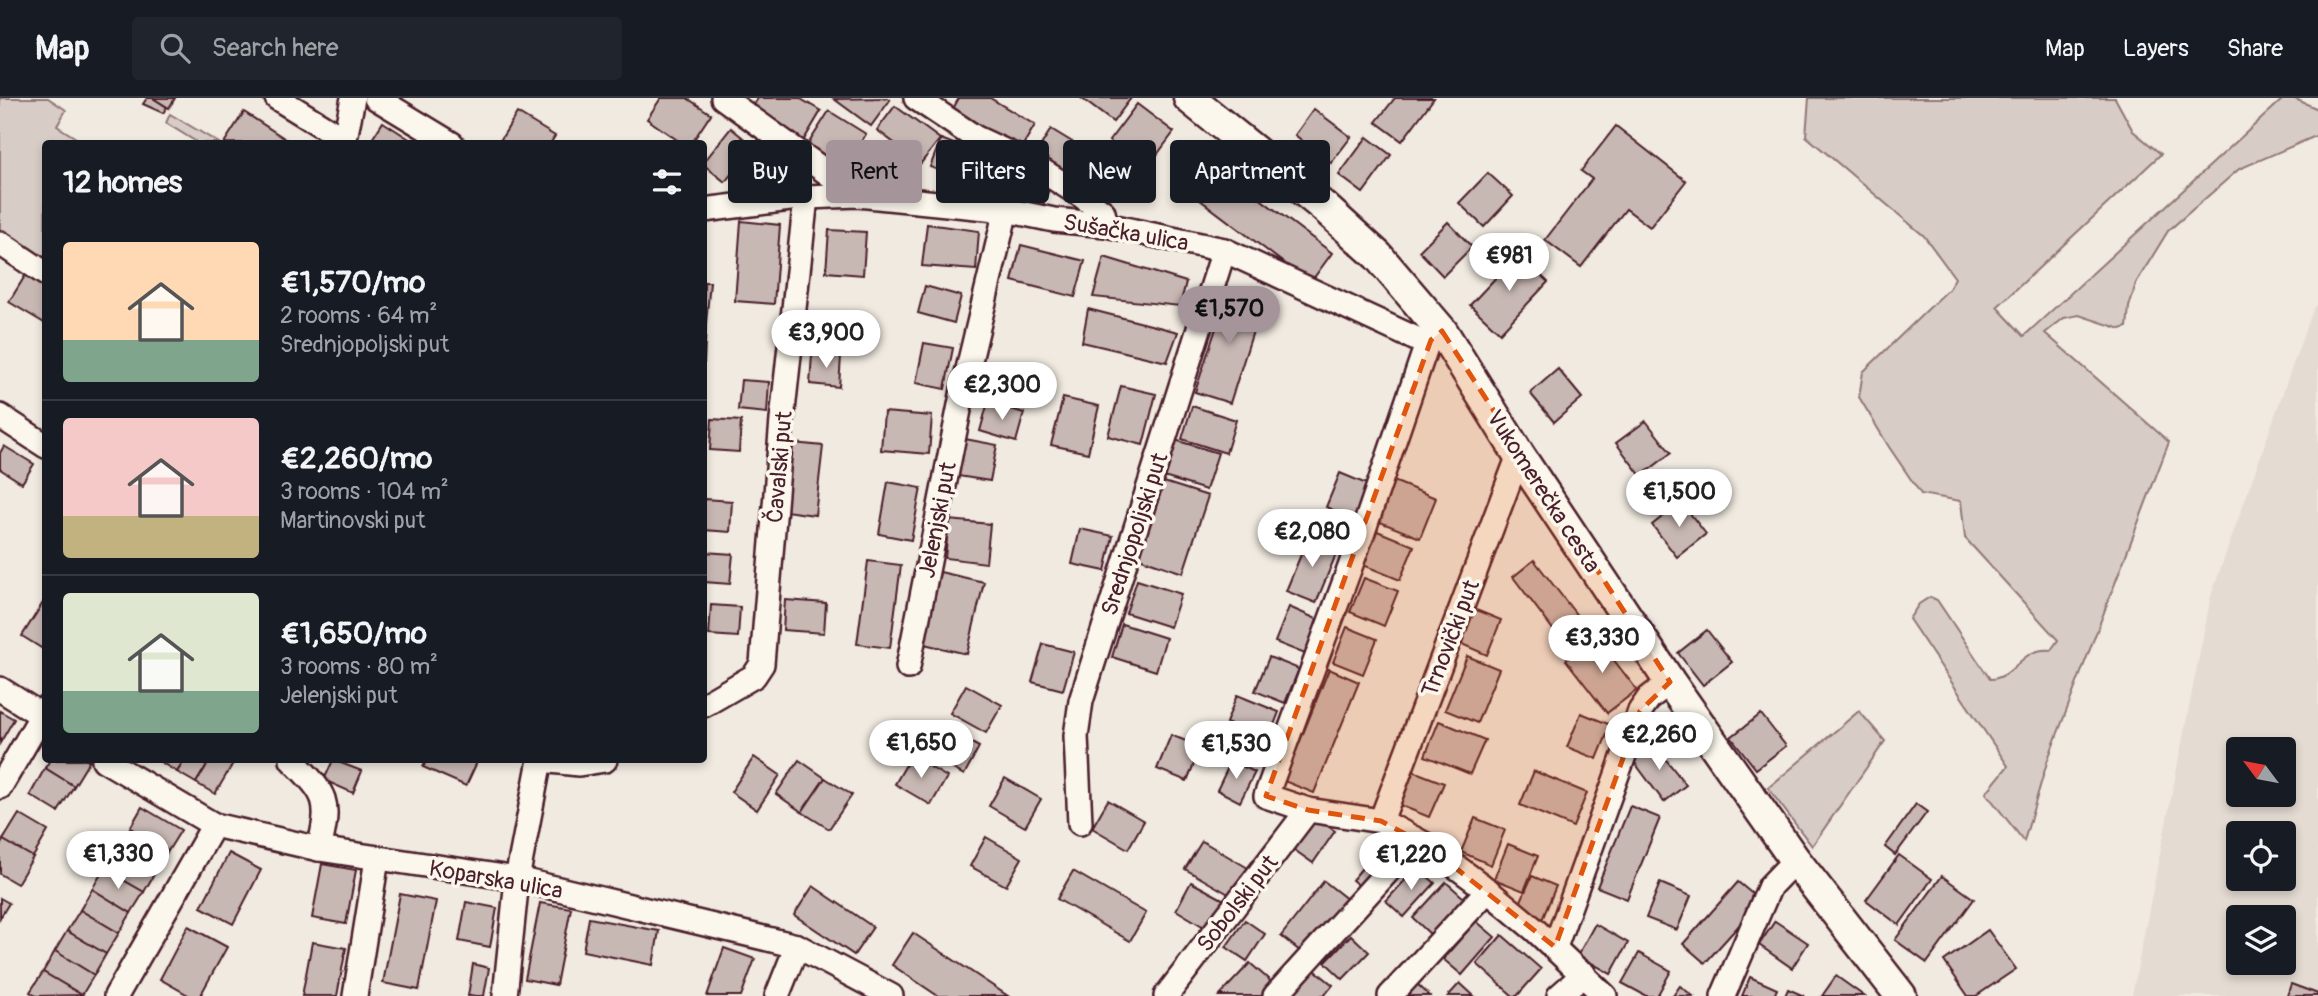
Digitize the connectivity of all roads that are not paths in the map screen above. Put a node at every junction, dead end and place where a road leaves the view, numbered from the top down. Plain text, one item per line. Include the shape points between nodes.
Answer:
1 (277, 98) edge
2 (353, 98) edge
3 (376, 98) edge
4 (723, 98) edge
5 (916, 98) edge
6 (1189, 98) edge
7 (341, 140) edge
8 (344, 140) edge
9 (445, 140) edge
10 (826, 172) edge
11 (922, 202) edge
12 (759, 203) edge
13 (805, 203) edge
14 (707, 210) edge
15 (1006, 211) junction
16 (1106, 225) junction
17 (0, 243) edge
18 (1224, 250) junction
19 (42, 271) edge
20 (1434, 338) junction
21 (0, 415) edge
22 (42, 443) edge
23 (1520, 455) junction
24 (908, 667) dead end
25 (1670, 682) junction
26 (0, 688) edge
27 (707, 703) edge
28 (42, 716) edge
29 (42, 719) edge
30 (109, 763) edge
31 (295, 763) edge
32 (540, 763) edge
33 (0, 787) edge
34 (1308, 810) junction
35 (1381, 821) junction
36 (1080, 823) dead end
37 (214, 825) junction
38 (1416, 840) junction
39 (319, 849) junction
40 (377, 859) junction
41 (1795, 860) junction
42 (517, 879) junction
43 (1488, 890) junction
44 (797, 946) junction
45 (1555, 947) junction
46 (1584, 974) junction
47 (1171, 993) edge
48 (116, 996) edge
49 (355, 996) edge
50 (505, 996) edge
51 (777, 996) edge
52 (891, 996) edge
53 (1275, 996) edge
54 (1390, 996) edge
55 (1559, 996) edge
56 (1605, 996) edge
57 (1723, 996) edge
58 (1901, 996) edge

1 - 7 street
2 - 8 street
3 - 9 street
4 - 10 street
5 - 16 street via 976,138 1030,163 1083,196 1103,212
6 - 20 street, Vukomerečka cesta via 1378,256
11 - 15 street, Sušačka ulica
12 - 14 street, Sušačka ulica
13 - 27 street, Čavalski put via 762,664 754,676
15 - 16 street, Sušačka ulica
15 - 24 street, Jelenjski put via 963,390
16 - 18 street, Sušačka ulica
17 - 19 street
18 - 20 street, Sušačka ulica
18 - 36 street, Srednjopoljski put via 1081,701 1076,736
20 - 23 street, Vukomerečka cesta
20 - 34 street via 1266,796
21 - 22 street
23 - 25 street, Vukomerečka cesta
23 - 35 street, Trnovički put
25 - 41 street, Vukomerečka cesta
25 - 45 street via 1648,698 1640,711
26 - 28 street
29 - 33 street
30 - 37 street, Koparska ulica
31 - 39 street via 326,802
32 - 42 street
34 - 35 street
34 - 47 street, Sobolski put
35 - 38 street
37 - 39 street, Koparska ulica
37 - 48 street
38 - 43 street
38 - 53 street
39 - 40 street, Koparska ulica
40 - 42 street, Koparska ulica
40 - 49 street
41 - 57 street via 1770,886
41 - 58 street, Vukomerečka cesta
42 - 44 street, Koparska ulica
42 - 50 street
43 - 45 street
43 - 54 street
44 - 51 street
44 - 52 street, Koparska ulica
45 - 46 street
46 - 55 street
46 - 56 street

